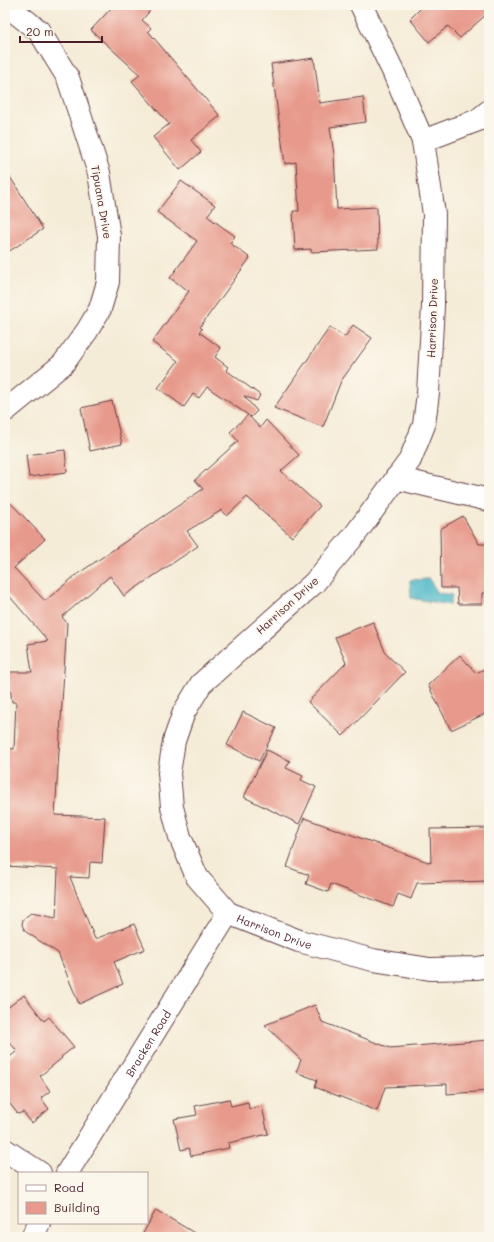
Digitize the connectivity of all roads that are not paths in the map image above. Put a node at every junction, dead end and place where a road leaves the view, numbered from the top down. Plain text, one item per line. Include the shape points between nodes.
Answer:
1 (6, 5) edge
2 (361, 5) edge
3 (489, 111) edge
4 (423, 140) junction
5 (5, 411) edge
6 (396, 478) junction
7 (489, 500) edge
8 (228, 913) junction
9 (489, 966) edge
10 (5, 1150) edge
11 (38, 1172) edge
12 (69, 1172) edge
13 (39, 1224) edge
14 (32, 1237) edge

1 - 5 street, Tipuana Drive via 39,31 68,78 99,173 109,236 108,282 100,309 87,332 63,364
2 - 4 street, Harrison Drive
3 - 4 street via 478,120
4 - 6 street, Harrison Drive via 434,214 433,306 428,393 424,425 410,460
6 - 7 street
6 - 8 street, Harrison Drive via 354,536 314,583 201,684 184,712 174,741 169,773 172,807 180,837 197,877
8 - 9 street, Harrison Drive via 299,941 372,960 430,969
8 - 12 street, Bracken Road
10 - 11 street
13 - 14 street

